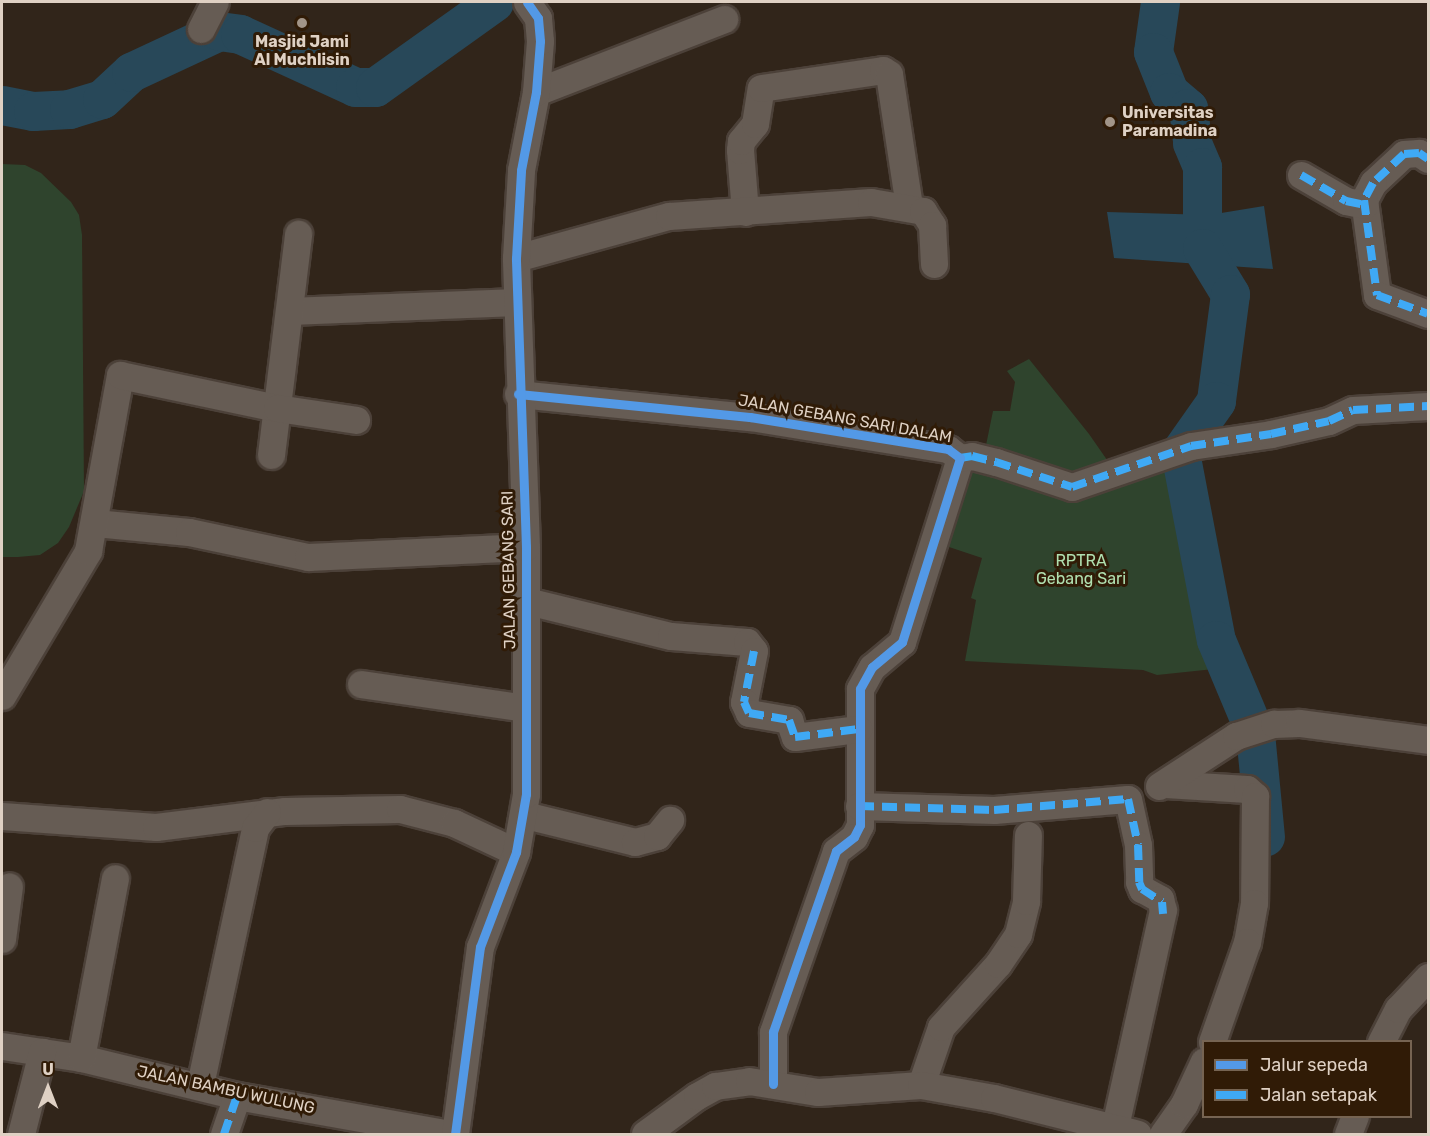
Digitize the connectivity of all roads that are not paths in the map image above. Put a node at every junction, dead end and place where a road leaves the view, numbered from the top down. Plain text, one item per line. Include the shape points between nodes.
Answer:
1 (216, 2) edge
2 (527, 2) edge
3 (724, 19) dead end
4 (201, 28) dead end
5 (536, 92) junction
6 (1428, 159) edge
7 (1301, 175) dead end
8 (1365, 206) junction
9 (909, 207) junction
10 (745, 212) junction
11 (298, 234) dead end
12 (516, 258) junction
13 (934, 264) dead end
14 (516, 302) junction
15 (290, 311) junction
16 (1428, 314) edge
17 (518, 394) junction
18 (1428, 406) edge
19 (277, 408) junction
20 (356, 420) dead end
21 (271, 455) dead end
22 (960, 458) junction
23 (95, 523) junction
24 (526, 547) junction
25 (526, 601) junction
26 (361, 684) dead end
27 (2, 696) edge
28 (525, 708) junction
29 (858, 729) junction
30 (1428, 740) edge
31 (1165, 784) junction
32 (1128, 799) junction
33 (858, 806) junction
34 (267, 812) junction
35 (525, 815) junction
36 (2, 816) edge
37 (670, 820) dead end
38 (1028, 835) dead end
39 (516, 852) junction
40 (116, 878) dead end
41 (9, 886) dead end
42 (2, 939) edge
43 (1428, 977) edge
44 (1212, 1040) edge
45 (1382, 1040) edge
46 (2, 1046) edge
47 (42, 1052) junction
48 (81, 1058) junction
49 (1202, 1063) edge
50 (773, 1084) junction
51 (921, 1084) junction
52 (200, 1085) junction
53 (237, 1096) junction
54 (1354, 1118) edge
55 (1128, 1132) edge
56 (21, 1134) edge
57 (224, 1134) edge
58 (453, 1134) edge
59 (645, 1134) edge
60 (1163, 1134) edge
61 (1348, 1134) edge

1 - 4 street
2 - 5 street, JALAN GEBANG SARI via 538,18
3 - 5 street
5 - 12 street, JALAN GEBANG SARI via 521,170
6 - 8 street via 1419,153 1404,154 1368,189
7 - 8 street via 1346,201
8 - 16 street via 1377,295
9 - 10 street via 871,202
9 - 10 street via 889,74 883,70 761,88 755,124 741,141
9 - 13 street via 923,211 932,225
10 - 12 street via 669,216
11 - 15 street
12 - 14 street, JALAN GEBANG SARI
14 - 15 street
14 - 17 street, JALAN GEBANG SARI
15 - 19 street
17 - 22 street, JALAN GEBANG SARI DALAM via 750,417 948,449
17 - 24 street, JALAN GEBANG SARI
18 - 22 street via 1353,410 1329,421 1180,449 1072,486 996,462 972,456
19 - 20 street
19 - 21 street
19 - 23 street via 120,375
22 - 29 street, JALAN GEBANG SARI DALAM via 903,642 863,678
23 - 24 street via 189,532 308,557
23 - 27 street via 82,565
24 - 25 street, JALAN GEBANG SARI
25 - 28 street, JALAN GEBANG SARI
25 - 29 street via 671,636 747,642 754,651 744,702 749,713 789,720 795,737
26 - 28 street
28 - 35 street, JALAN GEBANG SARI
29 - 33 street, JALAN GEBANG SARI DALAM
30 - 31 street via 1299,723 1261,727 1236,736
31 - 32 street
31 - 44 street via 1247,789 1256,802 1254,903 1249,932
32 - 33 street via 994,810
32 - 55 street via 1138,845 1139,882 1142,889 1160,900 1163,910
33 - 50 street, JALAN GEBANG SARI DALAM via 860,825 854,837 836,851 773,1032
34 - 36 street via 156,827
34 - 39 street via 418,812 454,823
34 - 52 street via 255,828
35 - 37 street via 635,842 657,836
35 - 39 street, JALAN GEBANG SARI
38 - 51 street via 1026,901 1018,933 998,964 941,1027
39 - 58 street, JALAN GEBANG SARI via 480,947
40 - 48 street
41 - 42 street
43 - 45 street via 1398,1009
46 - 47 street, JALAN BAMBU WULUNG
47 - 48 street, JALAN BAMBU WULUNG
47 - 56 street
48 - 52 street, JALAN BAMBU WULUNG
49 - 60 street via 1184,1104
50 - 51 street via 818,1092
50 - 59 street via 748,1081 715,1086
51 - 55 street
52 - 53 street, JALAN BAMBU WULUNG
53 - 57 street
53 - 58 street, JALAN BAMBU WULUNG
54 - 61 street

